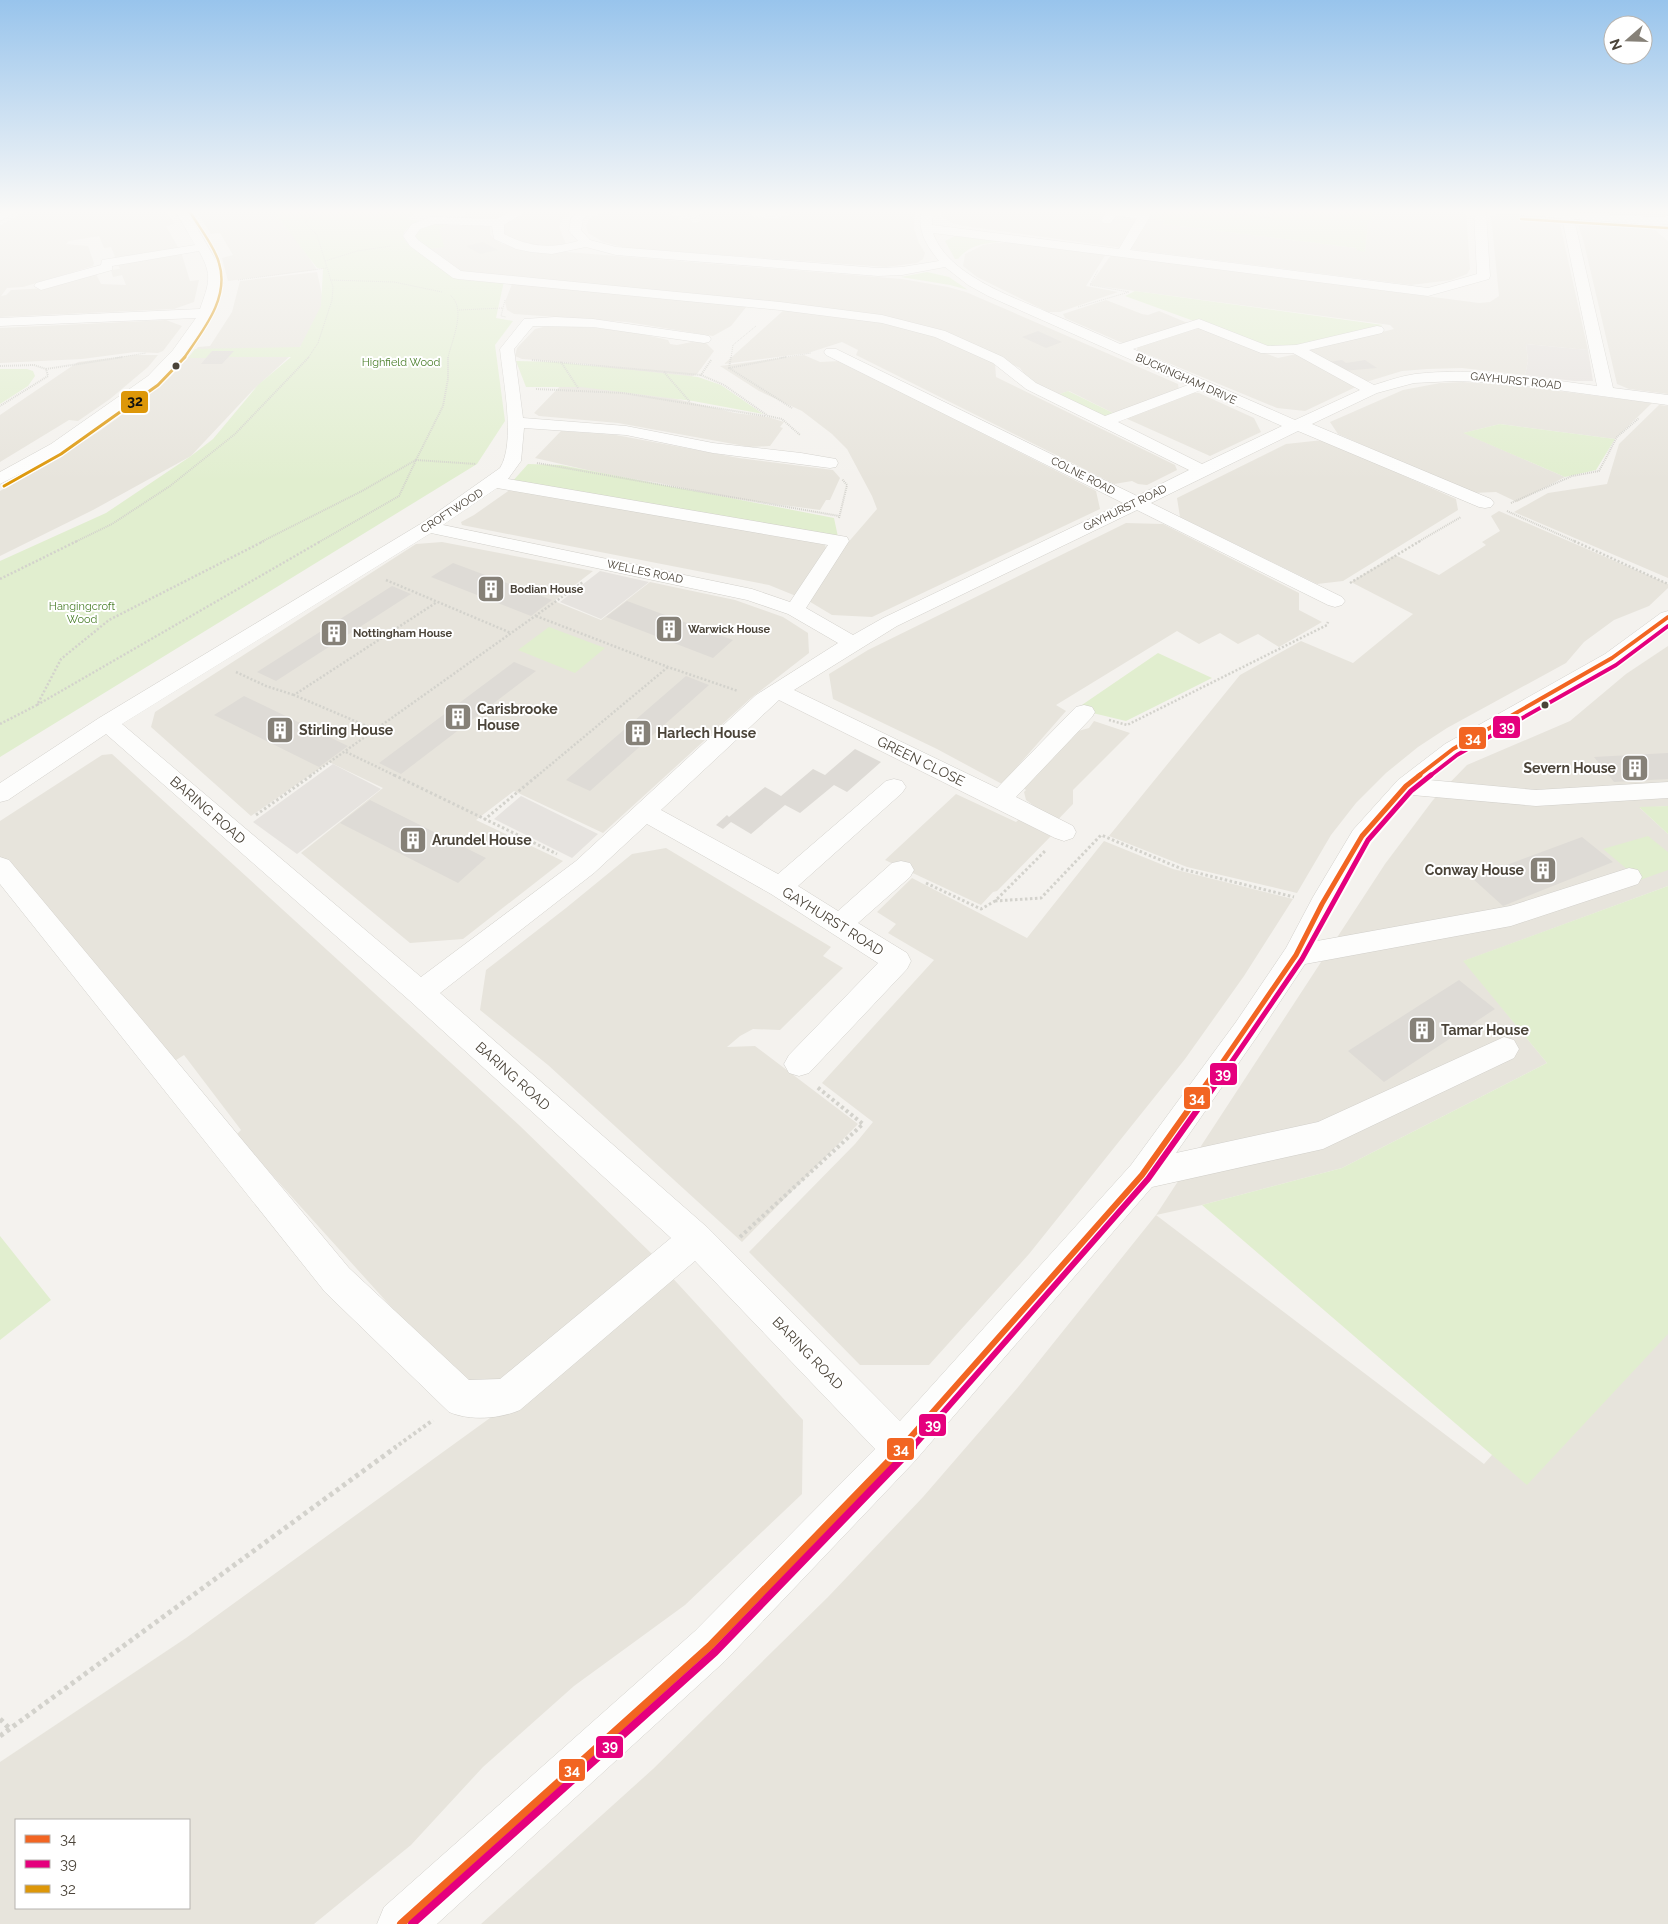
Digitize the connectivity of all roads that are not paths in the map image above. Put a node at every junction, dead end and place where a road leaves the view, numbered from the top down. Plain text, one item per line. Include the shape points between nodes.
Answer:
1 (210, 302) edge
2 (738, 302) edge
3 (1013, 302) edge
4 (1586, 302) edge
5 (206, 313) junction
6 (0, 322) edge
7 (1377, 330) dead end
8 (704, 338) road end
9 (1119, 349) junction
10 (1296, 349) junction
11 (831, 352) dead end
12 (1201, 385) junction
13 (1372, 390) junction
14 (1606, 392) junction
15 (1665, 399) edge
16 (1104, 422) junction
17 (516, 423) junction
18 (1298, 426) junction
19 (830, 463) road end
20 (1202, 470) junction
21 (0, 479) edge
22 (494, 482) junction
23 (1138, 503) junction
24 (1485, 503) road end
25 (428, 527) junction
26 (1335, 601) road end
27 (795, 610) junction
28 (1668, 617) edge
29 (852, 643) junction
30 (778, 691) junction
31 (1084, 712) road end
32 (107, 723) junction
33 (1406, 786) junction
34 (894, 787) dead end
35 (1668, 790) edge
36 (0, 794) edge
37 (1000, 799) junction
38 (645, 812) junction
39 (1064, 832) road end
40 (0, 866) edge
41 (901, 870) road end
42 (1629, 877) dead end
43 (780, 887) junction
44 (840, 924) junction
45 (1296, 955) junction
46 (420, 994) junction
47 (1504, 1049) dead end
48 (799, 1064) road end
49 (1142, 1175) junction
50 (706, 1249) junction
51 (902, 1449) junction
52 (402, 1924) edge

1 - 5 street
2 - 16 street via 882,319 940,334 998,360 1031,386
3 - 9 street, BUCKINGHAM DRIVE
4 - 14 street
5 - 6 street
5 - 21 street via 178,353 153,379 57,448
7 - 10 street
8 - 17 street via 682,338 632,328 553,319 529,322 507,349
9 - 10 street via 1199,323 1266,350
9 - 12 street, BUCKINGHAM DRIVE
10 - 13 street
11 - 23 street, COLNE ROAD
12 - 16 street
12 - 18 street, BUCKINGHAM DRIVE
13 - 14 street, GAYHURST ROAD via 1413,379 1455,376 1506,378
13 - 18 street, GAYHURST ROAD
14 - 15 street, GAYHURST ROAD
16 - 20 street
17 - 19 street via 580,425 642,432 712,447
17 - 22 street, CROFTWOOD via 513,461
18 - 20 street, GAYHURST ROAD
18 - 24 street, BUCKINGHAM DRIVE
20 - 23 street, GAYHURST ROAD
22 - 25 street, CROFTWOOD
22 - 27 street via 840,541
23 - 26 street, COLNE ROAD
23 - 29 street, GAYHURST ROAD
25 - 27 street, WELLES ROAD via 752,595
25 - 32 street, CROFTWOOD
27 - 29 street, WELLES ROAD
28 - 33 street via 1612,658 1453,749
29 - 30 street, GAYHURST ROAD
30 - 37 street, GREEN CLOSE
30 - 38 street, GAYHURST ROAD via 764,700
31 - 37 street
32 - 36 street, CROFTWOOD
32 - 46 street, BARING ROAD
33 - 35 street via 1536,798
33 - 45 street via 1362,836
34 - 43 street
37 - 39 street, GREEN CLOSE
38 - 43 street, GAYHURST ROAD
38 - 46 street, GAYHURST ROAD via 585,867
40 - 50 street via 338,1280 462,1399 507,1397
41 - 44 street
42 - 45 street via 1511,916
43 - 44 street, GAYHURST ROAD
44 - 48 street, GAYHURST ROAD via 897,961
45 - 49 street
46 - 50 street, BARING ROAD
47 - 49 street via 1323,1135
49 - 51 street
50 - 51 street, BARING ROAD
51 - 52 street via 710,1646

